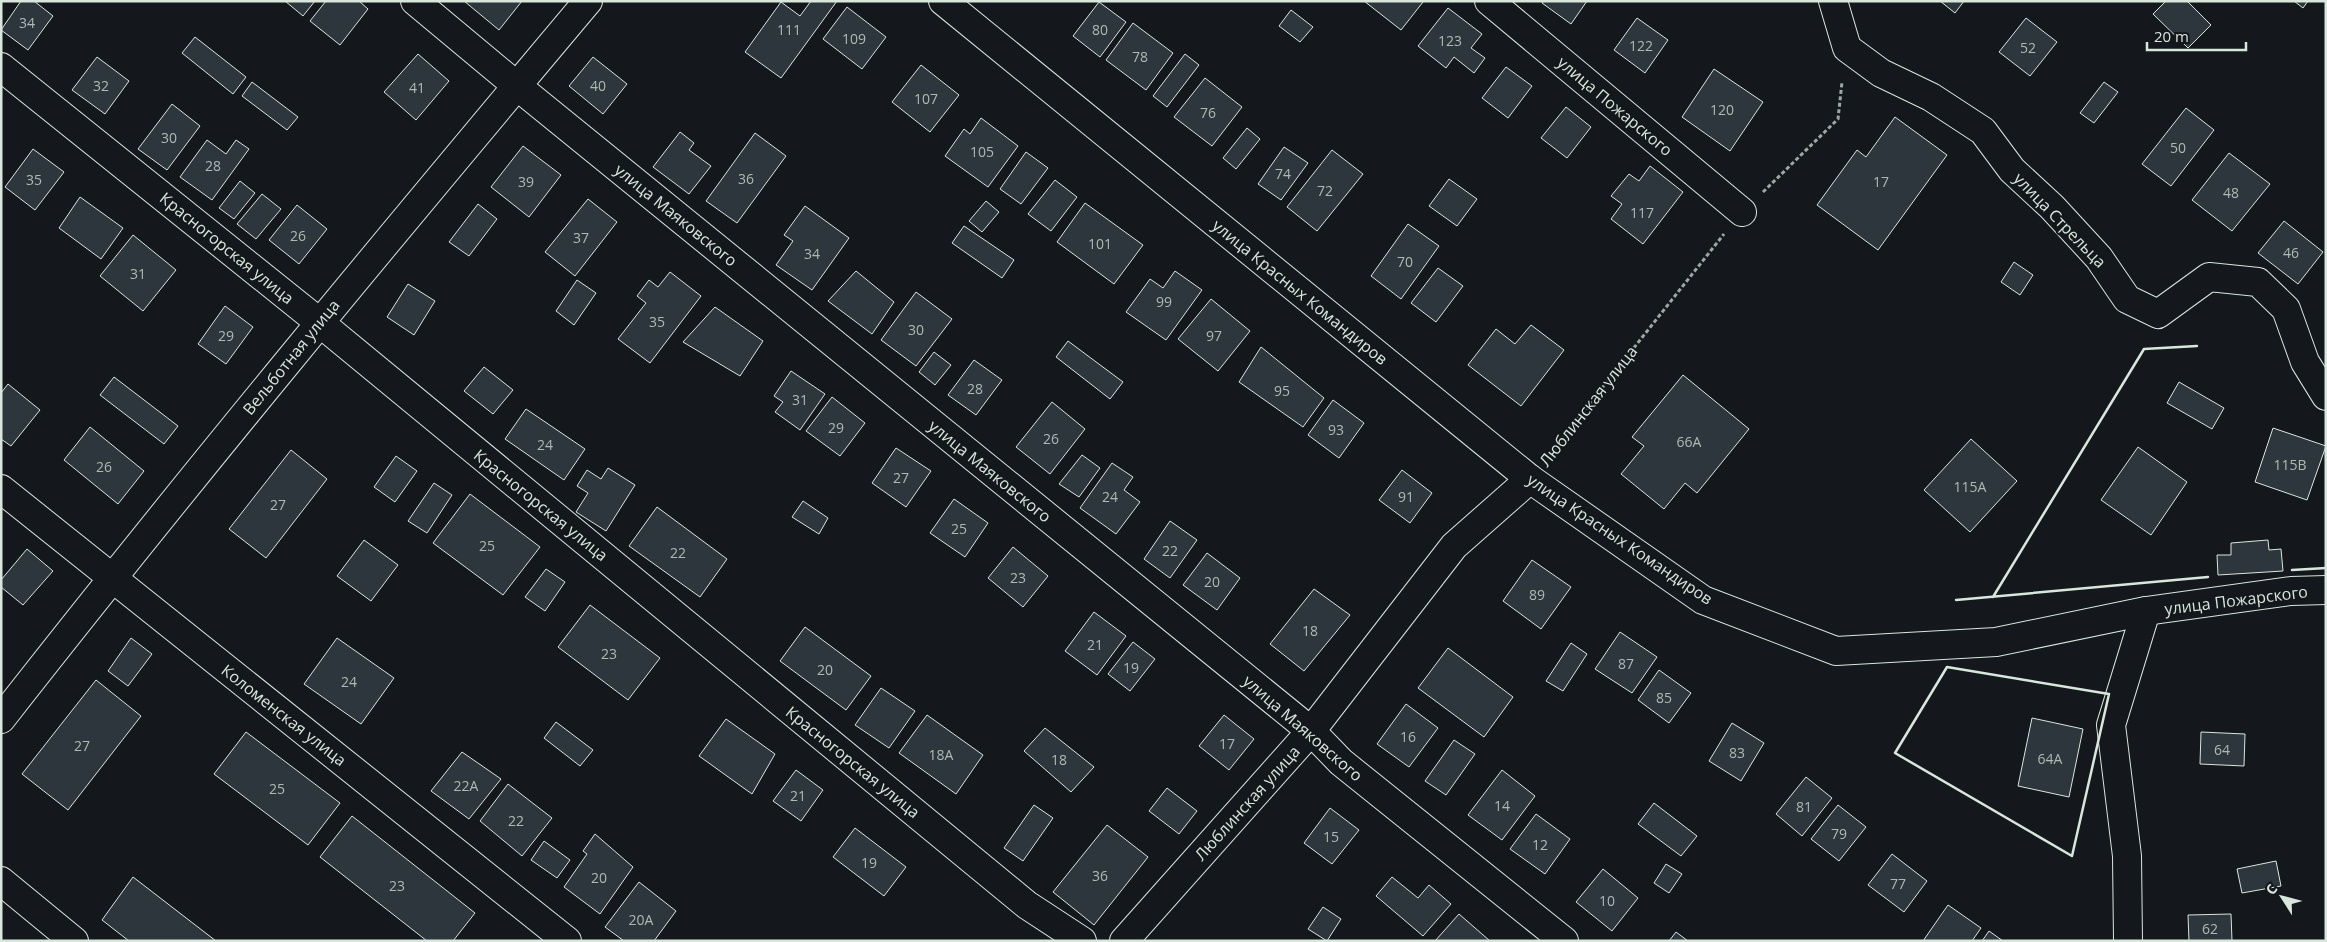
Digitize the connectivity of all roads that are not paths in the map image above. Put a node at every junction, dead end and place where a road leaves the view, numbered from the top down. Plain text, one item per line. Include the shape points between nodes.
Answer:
1 (415, 1) edge
2 (588, 1) edge
3 (943, 1) edge
4 (1489, 1) edge
5 (1833, 1) edge
6 (1, 67) edge
7 (517, 86) junction
8 (1742, 212) road end
9 (320, 322) junction
10 (2326, 396) edge
11 (1530, 479) junction
12 (1, 489) edge
13 (111, 578) junction
14 (2326, 590) edge
15 (2146, 611) junction
16 (1, 719) edge
17 (1311, 732) junction
18 (1, 882) edge
19 (74, 941) edge
20 (568, 941) edge
21 (1082, 941) edge
22 (1124, 941) edge
23 (1564, 941) edge
24 (2128, 941) edge

1 - 7 street, улица Маяковского
2 - 7 street, Вельботная улица
3 - 11 street, улица Красных Командиров
4 - 8 street, улица Пожарского
5 - 10 street, улица Стрельца via 1847,48 1881,73 1930,97 1983,131 2012,170 2099,258 2127,299 2158,314 2209,277 2258,282 2286,309 2305,362
6 - 9 street, Красногорская улица
7 - 9 street, Вельботная улица
7 - 17 street, улица Маяковского
9 - 13 street, Вельботная улица
9 - 21 street, Красногорская улица via 1026,905
11 - 15 street, улица Красных Командиров via 1703,600 1836,651 1996,642
11 - 17 street, Люблинская улица via 1454,546
12 - 13 street, Коломенская улица
13 - 16 street, Вельботная улица
13 - 20 street, Коломенская улица
14 - 15 street, улица Пожарского via 2291,591
15 - 24 street via 2111,726 2127,856
17 - 22 street, Люблинская улица
17 - 23 street, улица Маяковского via 1342,762
18 - 19 street

